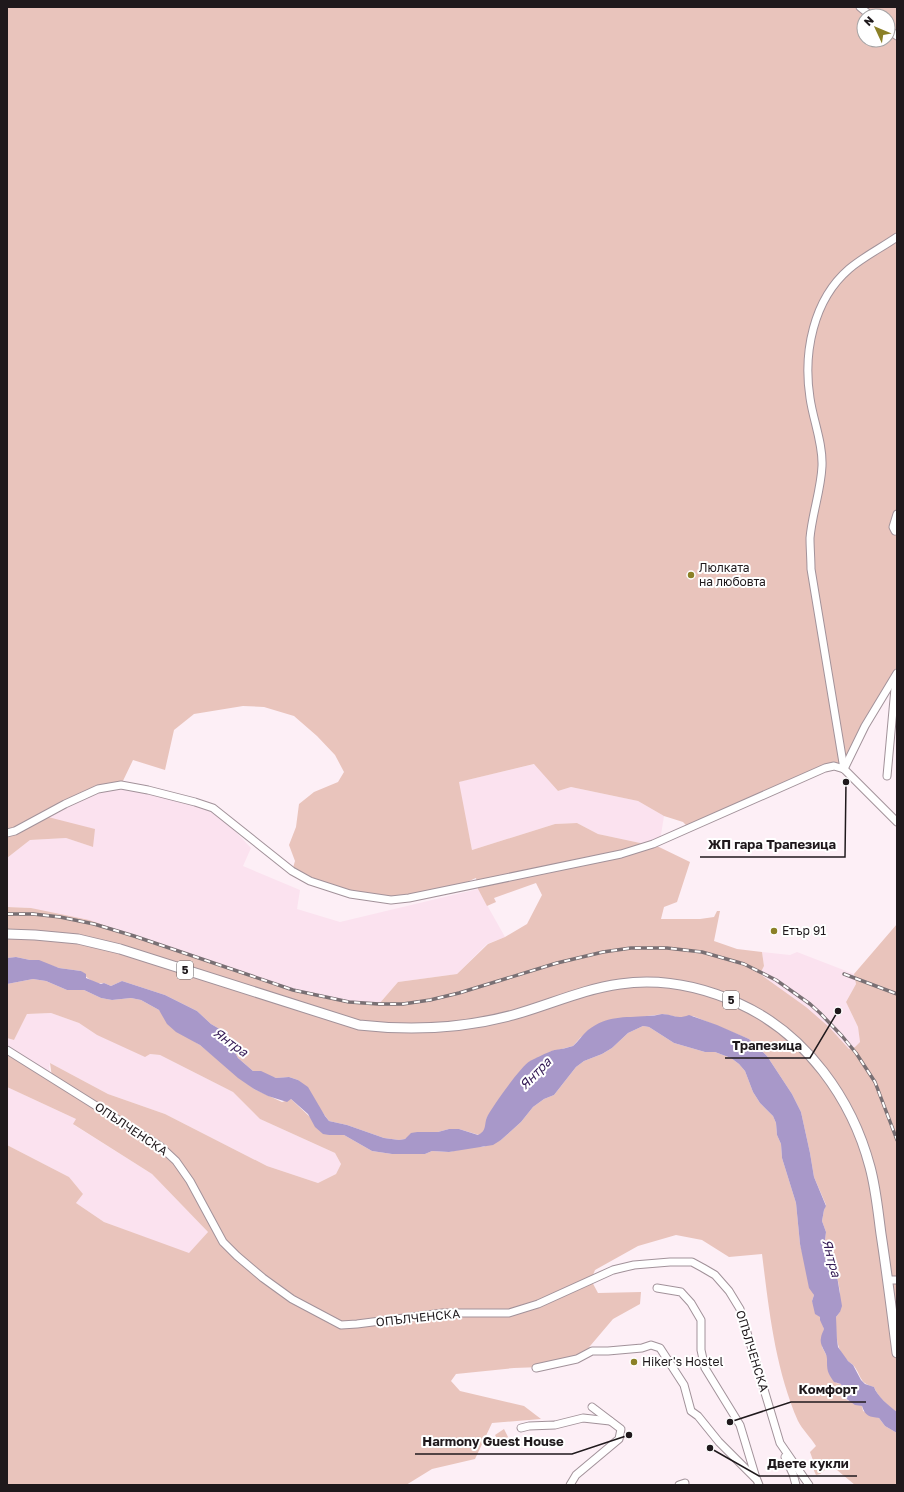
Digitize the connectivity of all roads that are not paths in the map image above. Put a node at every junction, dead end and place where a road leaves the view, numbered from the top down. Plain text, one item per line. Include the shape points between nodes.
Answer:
1 (897, 238) edge
2 (897, 514) edge
3 (897, 529) edge
4 (896, 673) edge
5 (844, 769) junction
6 (887, 776) dead end
7 (897, 822) edge
8 (7, 833) edge
9 (7, 934) edge
10 (7, 1050) edge
11 (892, 1280) edge
12 (657, 1288) dead end
13 (897, 1352) edge
14 (536, 1368) dead end
15 (592, 1407) dead end
16 (610, 1421) junction
17 (521, 1428) dead end
18 (780, 1443) junction
19 (758, 1483) edge
20 (570, 1485) edge
21 (796, 1485) edge
22 (809, 1485) edge

1 - 5 street via 850,269 834,284 821,306 807,363 810,399 822,466 810,538 811,569
2 - 3 street via 893,528 895,531
4 - 5 street via 865,726
4 - 6 street
5 - 7 street
5 - 8 street via 834,766 825,768 653,844 621,854 390,900 350,894 310,881 292,871 213,808 155,791 121,785 98,789
9 - 11 main road, 5 via 78,939 120,949 359,1024 392,1028 462,1026 513,1015 586,991 621,984 655,982 682,985 724,996 754,1010 779,1026 821,1069 841,1098 870,1167
10 - 18 street, ОПЪЛЧЕНСКА via 160,1146 176,1161 190,1181 223,1242 236,1256 292,1299 341,1325 443,1313 509,1313 538,1304 613,1270 634,1265 692,1262 715,1276 730,1292 740,1309
11 - 13 main road, 5
12 - 19 street via 681,1292 701,1320 701,1350 705,1368 740,1425
14 - 19 street via 577,1359 592,1351 652,1345 660,1348 684,1385 691,1410
15 - 16 street
16 - 17 street via 583,1418
16 - 20 street via 621,1429 619,1440 576,1475
18 - 21 street
18 - 22 street, ОПЪЛЧЕНСКА

